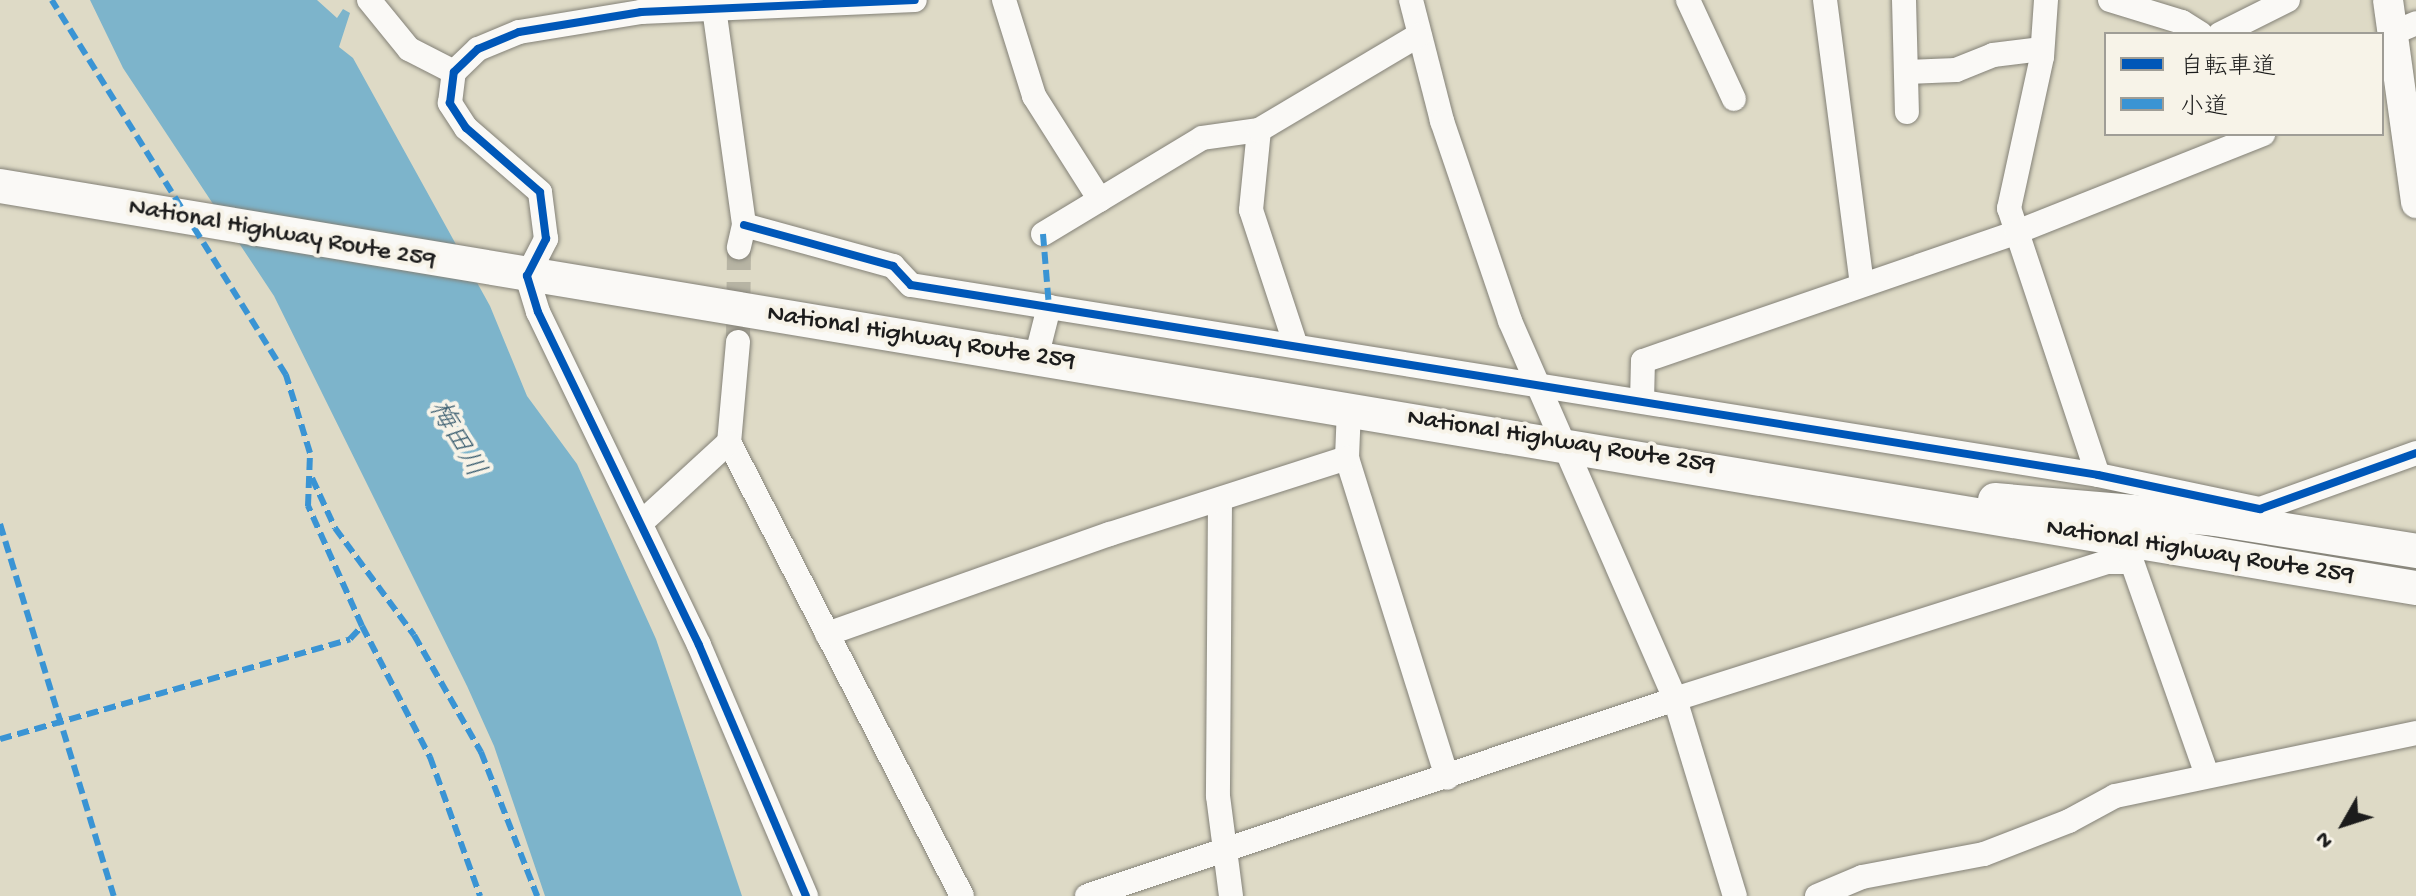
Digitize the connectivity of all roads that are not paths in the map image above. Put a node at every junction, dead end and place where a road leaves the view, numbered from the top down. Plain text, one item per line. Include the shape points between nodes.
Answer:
1 (369, 0) edge
2 (915, 0) edge
3 (1004, 0) edge
4 (1411, 0) edge
5 (1688, 0) edge
6 (1825, 0) edge
7 (1904, 0) edge
8 (2046, 0) edge
9 (2110, 0) edge
10 (2288, 0) edge
11 (2388, 0) edge
12 (701, 6) edge
13 (2404, 28) edge
14 (2198, 32) edge
15 (2224, 32) edge
16 (1419, 35) junction
17 (2042, 49) junction
18 (454, 72) junction
19 (1907, 72) junction
20 (2391, 89) edge
21 (1734, 99) dead end
22 (1907, 112) dead end
23 (1259, 130) junction
24 (2258, 136) edge
25 (0, 186) edge
26 (1100, 200) junction
27 (2416, 203) edge
28 (2017, 232) junction
29 (1043, 234) dead end
30 (527, 276) junction
31 (1862, 284) junction
32 (1049, 307) junction
33 (738, 342) tunnel mouth
34 (1296, 346) junction
35 (1036, 358) junction
36 (1542, 388) junction
37 (1642, 401) junction
38 (1349, 408) junction
39 (729, 442) junction
40 (1567, 444) junction
41 (2416, 453) edge
42 (1347, 458) junction
43 (2098, 475) junction
44 (1843, 490) junction
45 (1220, 500) junction
46 (642, 522) junction
47 (2416, 551) edge
48 (2416, 588) edge
49 (827, 634) junction
50 (1675, 699) junction
51 (2416, 733) edge
52 (2207, 775) junction
53 (1447, 778) junction
54 (1228, 850) junction
55 (806, 896) edge
56 (962, 896) edge
57 (1087, 896) edge
58 (1231, 896) edge
59 (1735, 896) edge
60 (1817, 896) edge

1 - 18 street via 409,49
2 - 12 street
3 - 26 street via 1034,96
4 - 16 street
5 - 21 street
6 - 31 street
7 - 19 street
8 - 17 street
9 - 14 street
10 - 15 street
11 - 13 main road
12 - 18 street via 519,32 478,49
12 - 32 street via 742,236 893,266 911,285
13 - 20 main road
16 - 23 street
16 - 36 street via 1510,321
17 - 19 street via 1993,55 1956,70
17 - 28 street via 2009,208
18 - 30 street via 450,103 466,128 540,192 546,239
19 - 22 street
20 - 27 main road
23 - 26 street via 1202,138
23 - 34 street via 1251,210
24 - 28 street
25 - 30 highway, National Highway Route 259
26 - 29 street
28 - 31 street
28 - 43 street
30 - 35 highway, National Highway Route 259
30 - 46 street via 538,312
31 - 37 street via 1643,361
32 - 34 street
32 - 35 street
33 - 39 street
34 - 36 street
35 - 38 highway, National Highway Route 259
36 - 37 street
36 - 40 street
37 - 43 street
38 - 40 highway, National Highway Route 259
38 - 42 street
39 - 46 street
39 - 49 street
40 - 44 highway, National Highway Route 259
40 - 50 street
41 - 43 street via 2260,509
42 - 45 street
42 - 53 street
44 - 47 highway, National Highway Route 259 via 2215,519
44 - 48 highway, National Highway Route 259 via 1999,521
45 - 49 street
45 - 54 street via 1218,796 1219,832
46 - 55 street
49 - 56 street
50 - 52 street via 2108,562 2132,562
50 - 53 street
50 - 59 street
51 - 52 street
52 - 60 street via 2115,796 2069,821 1984,854 1862,877
53 - 54 street
54 - 57 street
54 - 58 street

